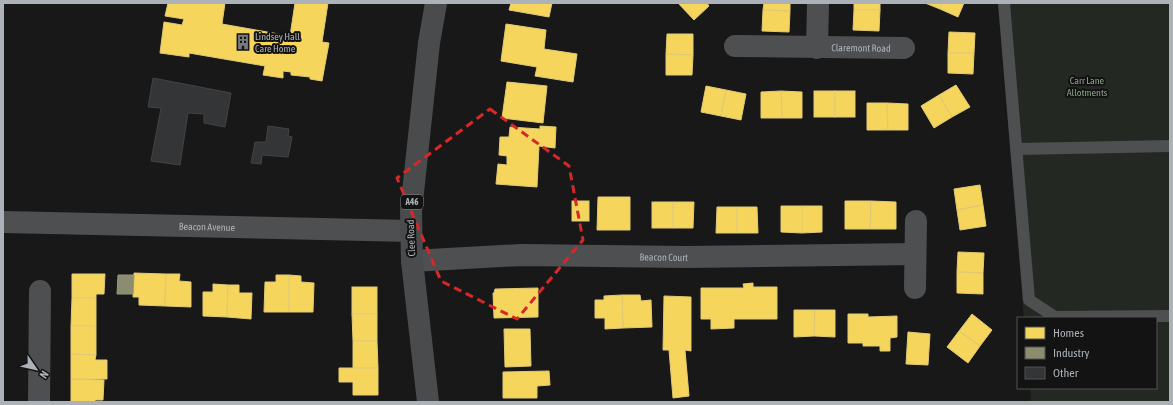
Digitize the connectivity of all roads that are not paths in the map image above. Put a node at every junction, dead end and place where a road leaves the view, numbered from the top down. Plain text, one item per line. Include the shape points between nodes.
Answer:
1 (436, 3) edge
2 (818, 3) edge
3 (1004, 3) edge
4 (735, 46) dead end
5 (817, 48) junction
6 (904, 48) dead end
7 (1170, 146) edge
8 (1017, 150) junction
9 (916, 221) dead end
10 (3, 222) edge
11 (411, 231) junction
12 (915, 254) junction
13 (412, 261) junction
14 (915, 288) dead end
15 (40, 291) dead end
16 (1170, 316) edge
17 (39, 402) edge
18 (428, 402) edge

1 - 11 main road, Clee Road / A46 via 410,211
2 - 5 street, Claremont Road
3 - 8 lane
4 - 5 street, Claremont Road
5 - 6 street, Claremont Road
7 - 8 lane
8 - 16 lane via 1029,300 1055,317
9 - 12 street
10 - 11 street, Beacon Avenue
11 - 13 main road, Clee Road / A46
12 - 13 street, Beacon Court via 687,257 522,255
12 - 14 street
13 - 18 main road, Clee Road / A46
15 - 17 street

